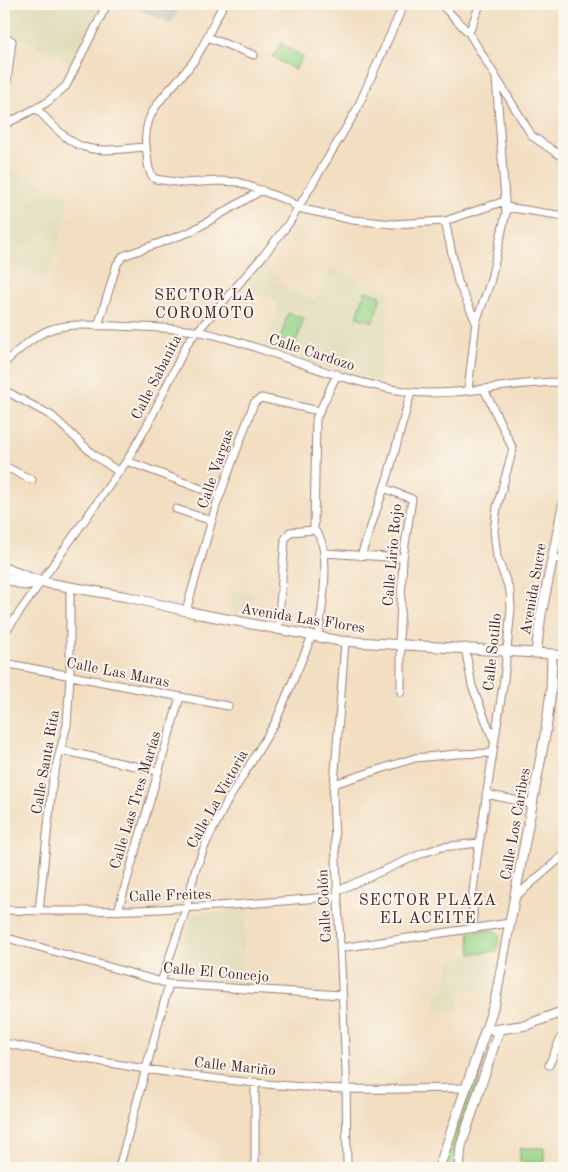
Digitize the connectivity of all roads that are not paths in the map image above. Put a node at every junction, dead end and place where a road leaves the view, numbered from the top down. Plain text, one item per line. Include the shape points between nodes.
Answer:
1 (107, 4) edge
2 (224, 4) edge
3 (404, 4) edge
4 (441, 4) edge
5 (480, 4) edge
6 (470, 33) junction
7 (4, 37) edge
8 (207, 38) junction
9 (254, 54) dead end
10 (496, 78) junction
11 (6, 89) dead end
12 (36, 108) junction
13 (4, 125) edge
14 (146, 147) junction
15 (564, 158) edge
16 (262, 190) junction
17 (506, 204) junction
18 (298, 208) junction
19 (564, 217) edge
20 (444, 221) junction
21 (476, 322) junction
22 (98, 326) junction
23 (195, 332) junction
24 (4, 363) edge
25 (337, 374) junction
26 (564, 382) edge
27 (484, 388) junction
28 (4, 390) edge
29 (468, 390) junction
30 (411, 392) junction
31 (319, 411) junction
32 (127, 461) junction
33 (4, 466) edge
34 (119, 472) junction
35 (32, 480) dead end
36 (384, 488) junction
37 (220, 496) junction
38 (564, 501) edge
39 (176, 508) dead end
40 (212, 521) junction
41 (314, 530) junction
42 (324, 553) junction
43 (360, 556) junction
44 (402, 558) junction
45 (552, 558) junction
46 (564, 560) edge
47 (4, 568) edge
48 (4, 578) edge
49 (41, 582) junction
50 (70, 588) junction
51 (186, 611) junction
52 (278, 630) junction
53 (4, 634) edge
54 (315, 637) junction
55 (345, 642) junction
56 (400, 644) junction
57 (465, 647) junction
58 (507, 650) junction
59 (536, 652) junction
60 (552, 654) junction
61 (564, 655) edge
62 (4, 663) edge
63 (70, 677) junction
64 (400, 692) dead end
65 (180, 697) junction
66 (228, 706) dead end
67 (493, 740) junction
68 (60, 750) junction
69 (492, 753) junction
70 (158, 771) junction
71 (334, 784) junction
72 (486, 794) junction
73 (532, 804) junction
74 (479, 843) junction
75 (564, 855) edge
76 (338, 893) junction
77 (515, 897) junction
78 (186, 909) junction
79 (4, 910) edge
80 (39, 911) junction
81 (118, 911) junction
82 (510, 923) junction
83 (473, 928) junction
84 (4, 937) edge
85 (340, 948) junction
86 (161, 982) junction
87 (169, 984) junction
88 (342, 995) junction
89 (564, 1011) edge
90 (499, 1030) junction
91 (486, 1031) junction
92 (564, 1031) edge
93 (4, 1043) edge
94 (549, 1065) dead end
95 (146, 1070) junction
96 (255, 1082) junction
97 (466, 1088) junction
98 (346, 1089) junction
99 (119, 1168) edge
100 (255, 1168) edge
101 (347, 1168) edge
102 (439, 1168) edge
103 (459, 1168) edge

1 - 12 street via 66,86
2 - 8 street
3 - 18 street, Calle Sabanita via 353,116
4 - 6 street
5 - 6 street
6 - 10 street
7 - 11 street via 12,41
8 - 9 street
8 - 14 street via 194,61 162,96 153,111 146,127
10 - 15 street via 532,136
10 - 17 street
12 - 13 street
12 - 14 street via 59,131 82,147
14 - 16 street via 151,175 158,180 183,184 229,181
16 - 18 street
16 - 22 street via 190,232 123,256 117,264
17 - 19 street
17 - 20 street
17 - 21 street via 494,268
18 - 20 street via 379,223
18 - 23 street, Calle Sabanita via 263,256
20 - 21 street via 458,282
21 - 29 street
22 - 23 street, Calle Cardozo
22 - 24 street, Calle Cardozo via 65,326 46,331
23 - 25 street, Calle Cardozo via 218,336
23 - 32 street, Calle Sabanita
25 - 30 street, Calle Cardozo
25 - 31 street
26 - 27 street, Calle Cardozo
27 - 29 street, Calle Cardozo
27 - 58 street, Calle Sotillo via 513,448 498,501 494,531 497,557 510,591
28 - 34 street via 52,416 94,455
29 - 30 street, Calle Cardozo
30 - 36 street, Calle Lirio Rojo
31 - 37 street, Calle Vargas via 265,399 256,400 245,422
31 - 41 street via 315,423
32 - 34 street, Calle Sabanita
32 - 37 street
33 - 35 street
34 - 49 street, Calle Sabanita
36 - 43 street, Calle Lirio Rojo
36 - 44 street, Calle Lirio Rojo via 412,498
37 - 40 street, Calle Vargas
38 - 45 street, Avenida Sucre
39 - 40 street
40 - 51 street, Calle Vargas
41 - 42 street via 319,534
41 - 52 street via 290,532 285,539
42 - 43 street
42 - 54 street, Calle La Victoria via 325,580
43 - 44 street
44 - 56 street, Calle Lirio Rojo
45 - 46 street
45 - 59 street, Avenida Sucre
47 - 49 street, Avenida Las Flores
48 - 49 street, Avenida Las Flores via 24,585
49 - 50 street, Avenida Las Flores
49 - 53 street, Calle Sabanita
50 - 51 street, Avenida Las Flores
50 - 63 street, Calle Santa Rita
51 - 52 street, Avenida Las Flores
52 - 54 street, Avenida Las Flores
54 - 55 street, Avenida Las Flores
54 - 78 street, Calle La Victoria via 275,723 206,843
55 - 56 street, Avenida Las Flores
55 - 71 street, Calle Colón
56 - 57 street, Avenida Las Flores
56 - 64 street, Calle Lirio Rojo
57 - 58 street, Avenida Las Flores
57 - 67 street via 472,686
58 - 59 street, Avenida Las Flores
58 - 67 street, Calle Sotillo
59 - 60 street, Avenida Las Flores
60 - 61 street, Avenida Las Flores
60 - 73 street, Calle Los Caribes via 550,704
62 - 63 street, Calle Las Maras
63 - 65 street, Calle Las Maras
63 - 68 street, Calle Santa Rita via 67,725
65 - 66 street, Calle Las Maras
65 - 70 street, Calle Las Tres Marías
67 - 69 street, Calle Sotillo
68 - 70 street
68 - 80 street, Calle Santa Rita via 53,778
69 - 71 street via 415,758
69 - 72 street, Calle Sotillo
70 - 81 street, Calle Las Tres Marías
71 - 76 street, Calle Colón
72 - 73 street
72 - 74 street, Calle Sotillo
73 - 77 street, Calle Los Caribes
74 - 76 street, Calle Freites via 423,853
74 - 83 street, Calle Sotillo via 473,891
75 - 77 street
76 - 78 street, Calle Freites
76 - 85 street, Calle Colón
77 - 82 street, Calle Los Caribes
78 - 81 street, Calle Freites
78 - 86 street, Calle La Victoria
79 - 80 street, Calle Freites
80 - 81 street, Calle Freites
82 - 83 street
82 - 91 street, Calle Los Caribes via 496,1002
83 - 85 street
84 - 86 street, Calle El Concejo
85 - 88 street, Calle Colón
86 - 87 street, Calle El Concejo
87 - 88 street, Calle El Concejo
87 - 95 street
88 - 98 street, Calle Colón
89 - 90 street via 527,1025
90 - 91 street
90 - 103 street via 461,1146
91 - 97 street, Calle Los Caribes
92 - 94 street
93 - 95 street, Calle Mariño
95 - 96 street, Calle Mariño
95 - 99 street
96 - 98 street, Calle Mariño
96 - 100 street
97 - 98 street, Calle Mariño
97 - 102 street, Calle Los Caribes
98 - 101 street, Calle Colón

